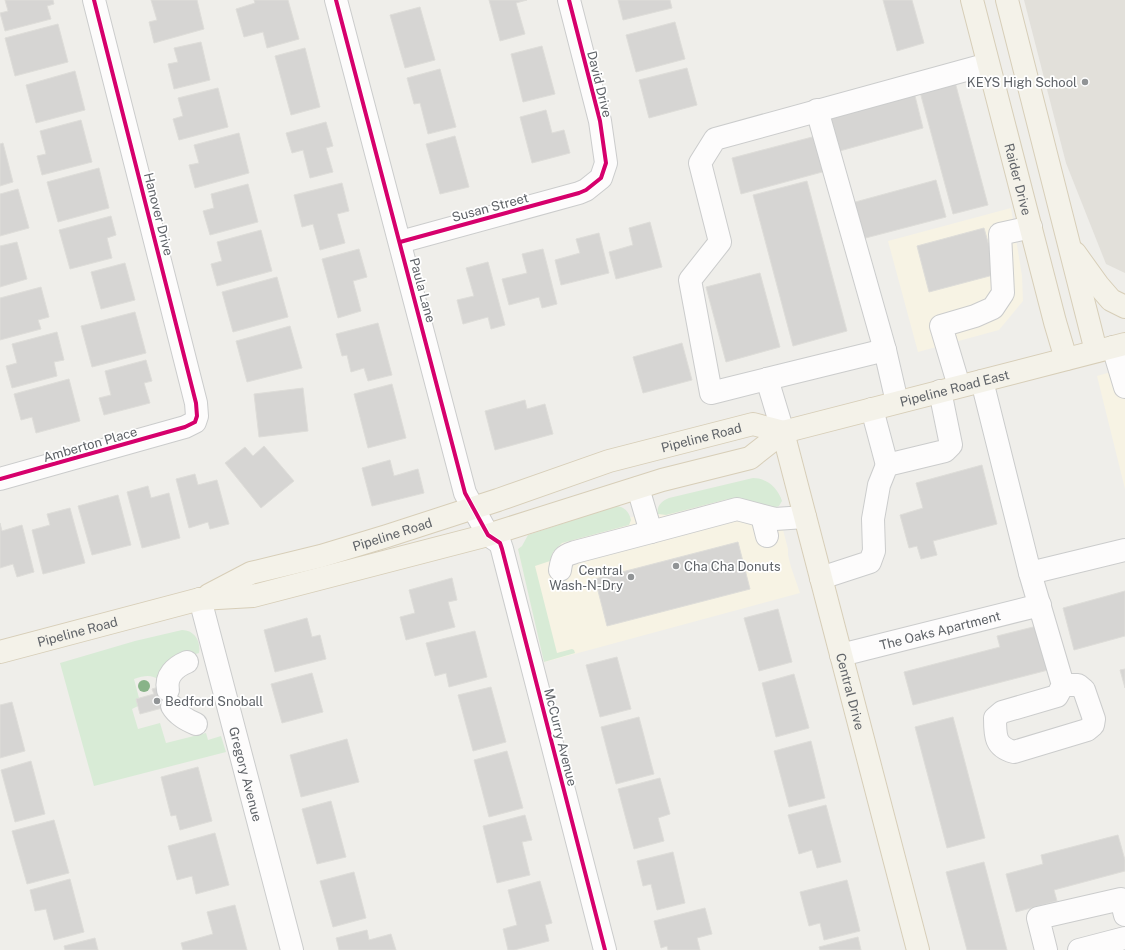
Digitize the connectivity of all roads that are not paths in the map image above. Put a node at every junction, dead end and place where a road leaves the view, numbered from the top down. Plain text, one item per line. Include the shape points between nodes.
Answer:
1 (94, 0) edge
2 (336, 0) edge
3 (569, 0) edge
4 (972, 0) edge
5 (1007, 0) edge
6 (988, 64) junction
7 (817, 110) junction
8 (1042, 139) junction
9 (1010, 148) junction
10 (586, 190) joint
11 (1031, 227) junction
12 (400, 242) junction
13 (1069, 246) junction
14 (1125, 307) edge
15 (1112, 347) edge
16 (885, 350) junction
17 (1066, 359) junction
18 (767, 379) junction
19 (982, 381) junction
20 (1125, 387) edge
21 (949, 389) junction
22 (897, 402) junction
23 (872, 409) junction
24 (185, 427) joint
25 (783, 432) junction
26 (887, 465) junction
27 (0, 479) edge
28 (638, 488) junction
29 (473, 508) junction
30 (805, 517) junction
31 (651, 532) junction
32 (488, 535) junction
33 (1125, 550) edge
34 (560, 570) dead end
35 (1030, 573) junction
36 (821, 578) junction
37 (200, 599) junction
38 (1040, 605) junction
39 (0, 652) edge
40 (841, 655) junction
41 (187, 662) dead end
42 (1063, 685) dead end
43 (196, 724) dead end
44 (1125, 915) edge
45 (1125, 938) edge
46 (292, 950) edge
47 (605, 950) edge
48 (918, 950) edge
49 (1046, 950) edge
50 (1079, 950) edge

1 - 24 street, Hanover Drive via 196,403 195,422
2 - 12 street, Paula Lane
3 - 10 street, David Drive via 600,121 606,163 600,178
4 - 6 main road, Raider Drive
5 - 8 main road
6 - 7 street
6 - 9 main road, Raider Drive
7 - 16 street
7 - 18 street via 715,139 700,163 720,242 690,280 711,393
8 - 9 main road
8 - 13 main road
9 - 11 main road, Raider Drive
10 - 12 street, Susan Street
11 - 17 main road, Raider Drive
11 - 21 street via 1000,234 1003,293 993,308 941,326
12 - 29 street, Paula Lane via 465,493
13 - 14 main road via 1111,300
13 - 15 main road
15 - 17 main road, Pipeline Road East
15 - 20 street
16 - 18 street
16 - 22 street
17 - 19 main road, Pipeline Road East
18 - 25 street
19 - 21 main road, Pipeline Road East
19 - 35 street
21 - 22 main road, Pipeline Road East
21 - 26 street via 951,445 946,451
22 - 23 main road, Pipeline Road East
23 - 25 main road, Pipeline Road East
23 - 26 street
24 - 27 street, Amberton Place
25 - 28 main road, Pipeline Road via 750,458
25 - 29 main road, Pipeline Road via 753,424 609,460
25 - 30 main road, Central Drive
26 - 36 street via 873,519 874,551 870,562
28 - 31 street
28 - 32 main road, Pipeline Road
29 - 32 street, Paula Lane
29 - 37 main road, Pipeline Road via 328,554 251,573
30 - 31 street via 781,519 764,526 745,510 733,510
30 - 36 main road, Central Drive
31 - 34 street via 565,556 561,560
32 - 37 main road, Pipeline Road via 253,596
32 - 47 street, McCurry Avenue via 500,543 502,549
33 - 35 street
35 - 38 street
36 - 40 main road, Central Drive
37 - 39 main road, Pipeline Road
37 - 46 street, Gregory Avenue
38 - 40 street, The Oaks Apartment
38 - 42 street
40 - 48 main road, Central Drive
41 - 43 street via 172,672 167,683 176,712
44 - 49 street via 1121,899 1038,918
45 - 50 street

